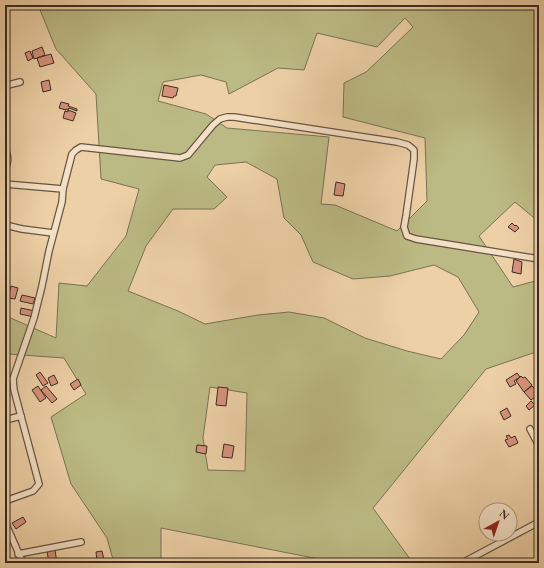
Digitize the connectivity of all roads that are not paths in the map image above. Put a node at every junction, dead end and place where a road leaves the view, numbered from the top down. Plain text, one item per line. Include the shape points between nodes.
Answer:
1 (20, 82) dead end
2 (5, 88) edge
3 (5, 148) edge
4 (5, 171) edge
5 (5, 184) edge
6 (63, 189) junction
7 (5, 225) edge
8 (53, 233) junction
9 (539, 259) edge
10 (13, 379) junction
11 (6, 380) dead end
12 (21, 416) junction
13 (5, 420) edge
14 (530, 430) dead end
15 (539, 446) edge
16 (5, 502) edge
17 (5, 522) edge
18 (539, 522) edge
19 (81, 542) dead end
20 (18, 554) junction
21 (23, 563) edge
22 (462, 563) edge

1 - 2 street
3 - 4 street via 8,163
5 - 6 street
6 - 8 street
6 - 9 street via 72,154 80,147 180,158 188,154 220,119 234,117 408,145 414,150 414,159 404,227 408,236 416,240
7 - 8 street
8 - 10 street via 34,318
10 - 11 street
10 - 12 street
12 - 13 street
12 - 16 street via 39,484 33,491
14 - 15 street
17 - 20 street
18 - 22 street
19 - 20 street
20 - 21 street

